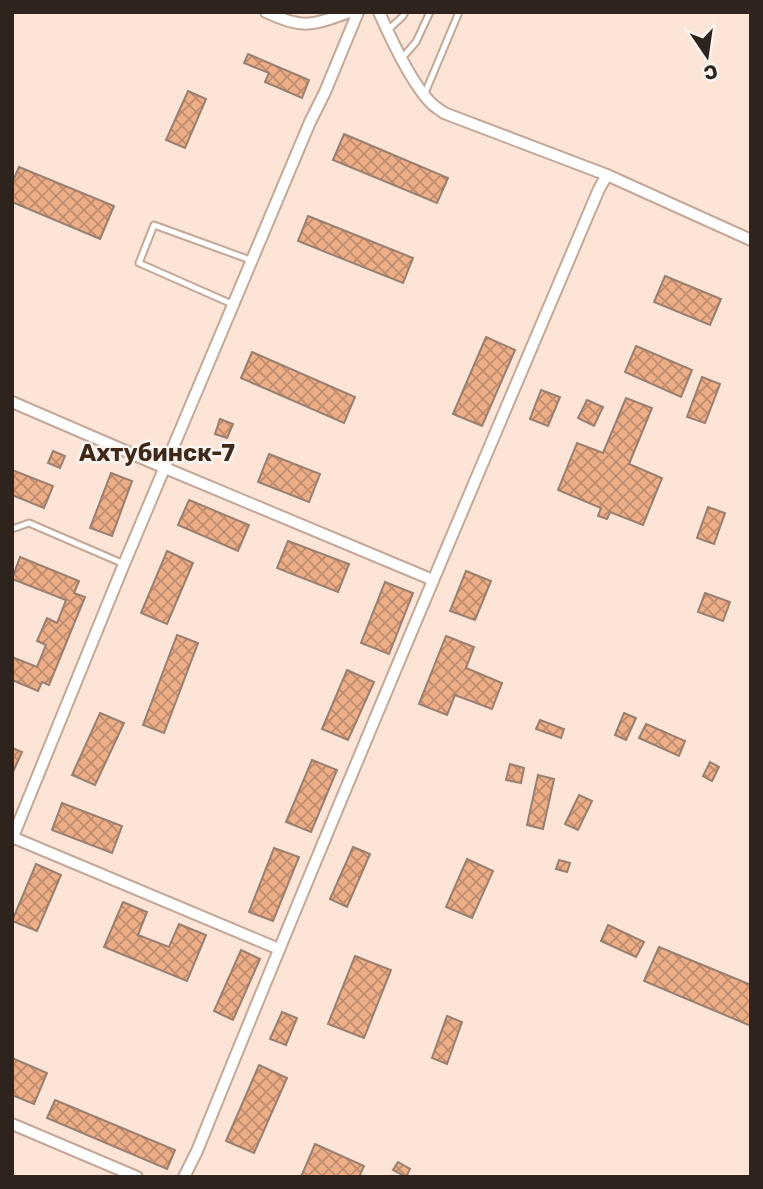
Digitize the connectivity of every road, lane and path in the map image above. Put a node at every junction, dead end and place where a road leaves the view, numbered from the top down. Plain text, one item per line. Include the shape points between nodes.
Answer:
1 (266, 12) edge
2 (349, 12) edge
3 (358, 12) edge
4 (379, 12) edge
5 (405, 12) edge
6 (430, 12) edge
7 (459, 12) edge
8 (387, 30) junction
9 (402, 58) junction
10 (425, 95) junction
11 (607, 174) junction
12 (751, 240) edge
13 (253, 261) junction
14 (234, 305) junction
15 (12, 402) edge
16 (165, 468) junction
17 (12, 529) edge
18 (124, 564) junction
19 (433, 579) junction
20 (13, 838) edge
21 (279, 948) junction
22 (12, 1124) edge
23 (137, 1177) edge
24 (184, 1177) edge

1 - 2 street via 302,24
3 - 13 street
4 - 8 street
5 - 8 lane
6 - 9 lane via 416,42
7 - 10 lane
8 - 9 street
9 - 10 street
10 - 11 street via 444,113
11 - 12 street
11 - 19 street
13 - 14 street
13 - 14 lane via 154,225 139,263
14 - 16 street
15 - 16 street
16 - 18 street
16 - 19 street
17 - 18 lane via 29,523
18 - 20 street
19 - 21 street
20 - 21 street
21 - 24 street
22 - 23 street

